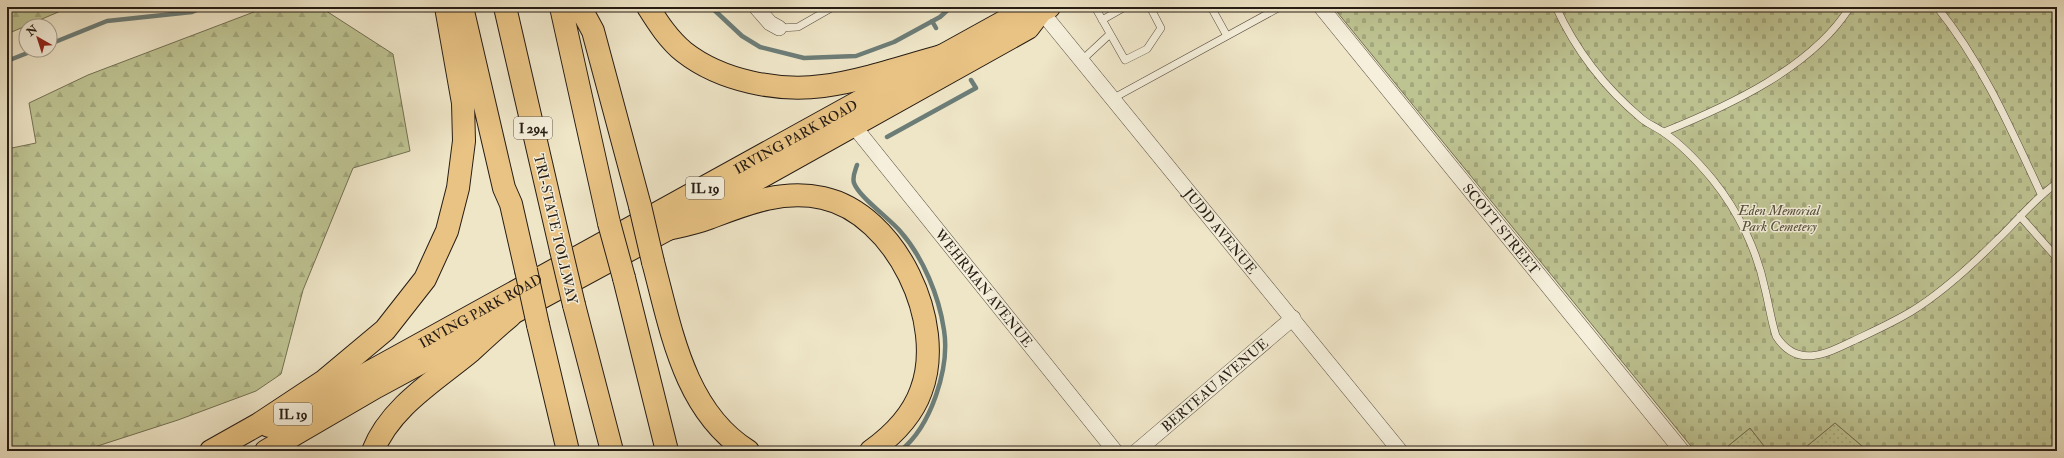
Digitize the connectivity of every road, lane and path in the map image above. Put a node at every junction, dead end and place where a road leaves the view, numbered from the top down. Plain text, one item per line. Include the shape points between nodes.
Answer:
1 (446, 7) edge
2 (462, 7) edge
3 (505, 7) edge
4 (561, 7) edge
5 (580, 7) edge
6 (648, 7) edge
7 (756, 7) edge
8 (833, 7) edge
9 (1095, 7) edge
10 (1125, 7) edge
11 (1150, 7) edge
12 (1210, 7) edge
13 (1280, 7) edge
14 (1321, 7) edge
15 (1556, 7) edge
16 (1850, 7) edge
17 (1937, 7) edge
18 (1045, 9) edge
19 (1102, 20) junction
20 (779, 28) joint
21 (1110, 34) junction
22 (1227, 36) junction
23 (948, 54) junction
24 (1081, 61) junction
25 (1112, 99) junction
26 (853, 125) junction
27 (1664, 132) junction
28 (2057, 183) edge
29 (2041, 194) junction
30 (2020, 216) junction
31 (668, 229) junction
32 (2057, 258) edge
33 (510, 316) junction
34 (1293, 318) junction
35 (535, 326) junction
36 (212, 451) edge
37 (266, 451) edge
38 (372, 451) edge
39 (554, 451) edge
40 (568, 451) edge
41 (612, 451) edge
42 (667, 451) edge
43 (748, 451) edge
44 (871, 451) edge
45 (1116, 451) edge
46 (1137, 451) edge
47 (1400, 451) edge
48 (1682, 451) edge

1 - 36 main road via 463,103 464,141 458,188 447,231 425,279 385,330 324,381 259,424
2 - 35 main road, I 294, bridge via 504,188 511,204 522,271
3 - 41 main road, TRI-STATE TOLLWAY / I 294, bridge via 574,305
4 - 42 main road, bridge via 609,223
5 - 43 main road, bridge via 593,31 676,349 693,389 704,407 719,427
6 - 23 main road via 674,44 706,66 753,82 775,86 824,86
7 - 20 street via 770,23
8 - 20 lane via 798,27
9 - 19 lane
10 - 19 lane
11 - 21 lane via 1162,28 1147,49 1125,60
12 - 22 lane
13 - 22 lane
14 - 48 street, SCOTT STREET
15 - 27 lane via 1572,38 1611,90 1644,120
16 - 27 lane via 1830,32 1807,54 1783,71 1700,118
17 - 29 lane via 1959,34 1986,78
18 - 23 main road, IRVING PARK ROAD / IL 19 via 1018,14
18 - 24 street, JUDD AVENUE
18 - 26 main road, IRVING PARK ROAD / IL 19 via 1028,28
19 - 21 lane
21 - 24 lane
22 - 25 lane
23 - 36 main road, IRVING PARK ROAD / IL 19 via 292,415
24 - 25 street, JUDD AVENUE
25 - 34 street, JUDD AVENUE
26 - 31 main road, IRVING PARK ROAD / IL 19
26 - 45 street, WEHRMAN AVENUE
27 - 30 lane via 1713,180 1732,208 1757,258 1776,336 1783,347 1802,356 1818,355 1844,345 1913,311 1948,285
28 - 29 lane
29 - 30 lane
30 - 32 lane
31 - 33 main road, IRVING PARK ROAD / IL 19
31 - 44 main road via 764,198 805,195 838,202 852,210 886,240 902,262 922,304 928,358 926,374 916,402 896,429
33 - 37 main road, IRVING PARK ROAD / IL 19 via 376,387
33 - 38 main road via 419,392 388,424
34 - 46 street, BERTEAU AVENUE
34 - 47 street, JUDD AVENUE
35 - 39 main road
35 - 40 main road, I 294

